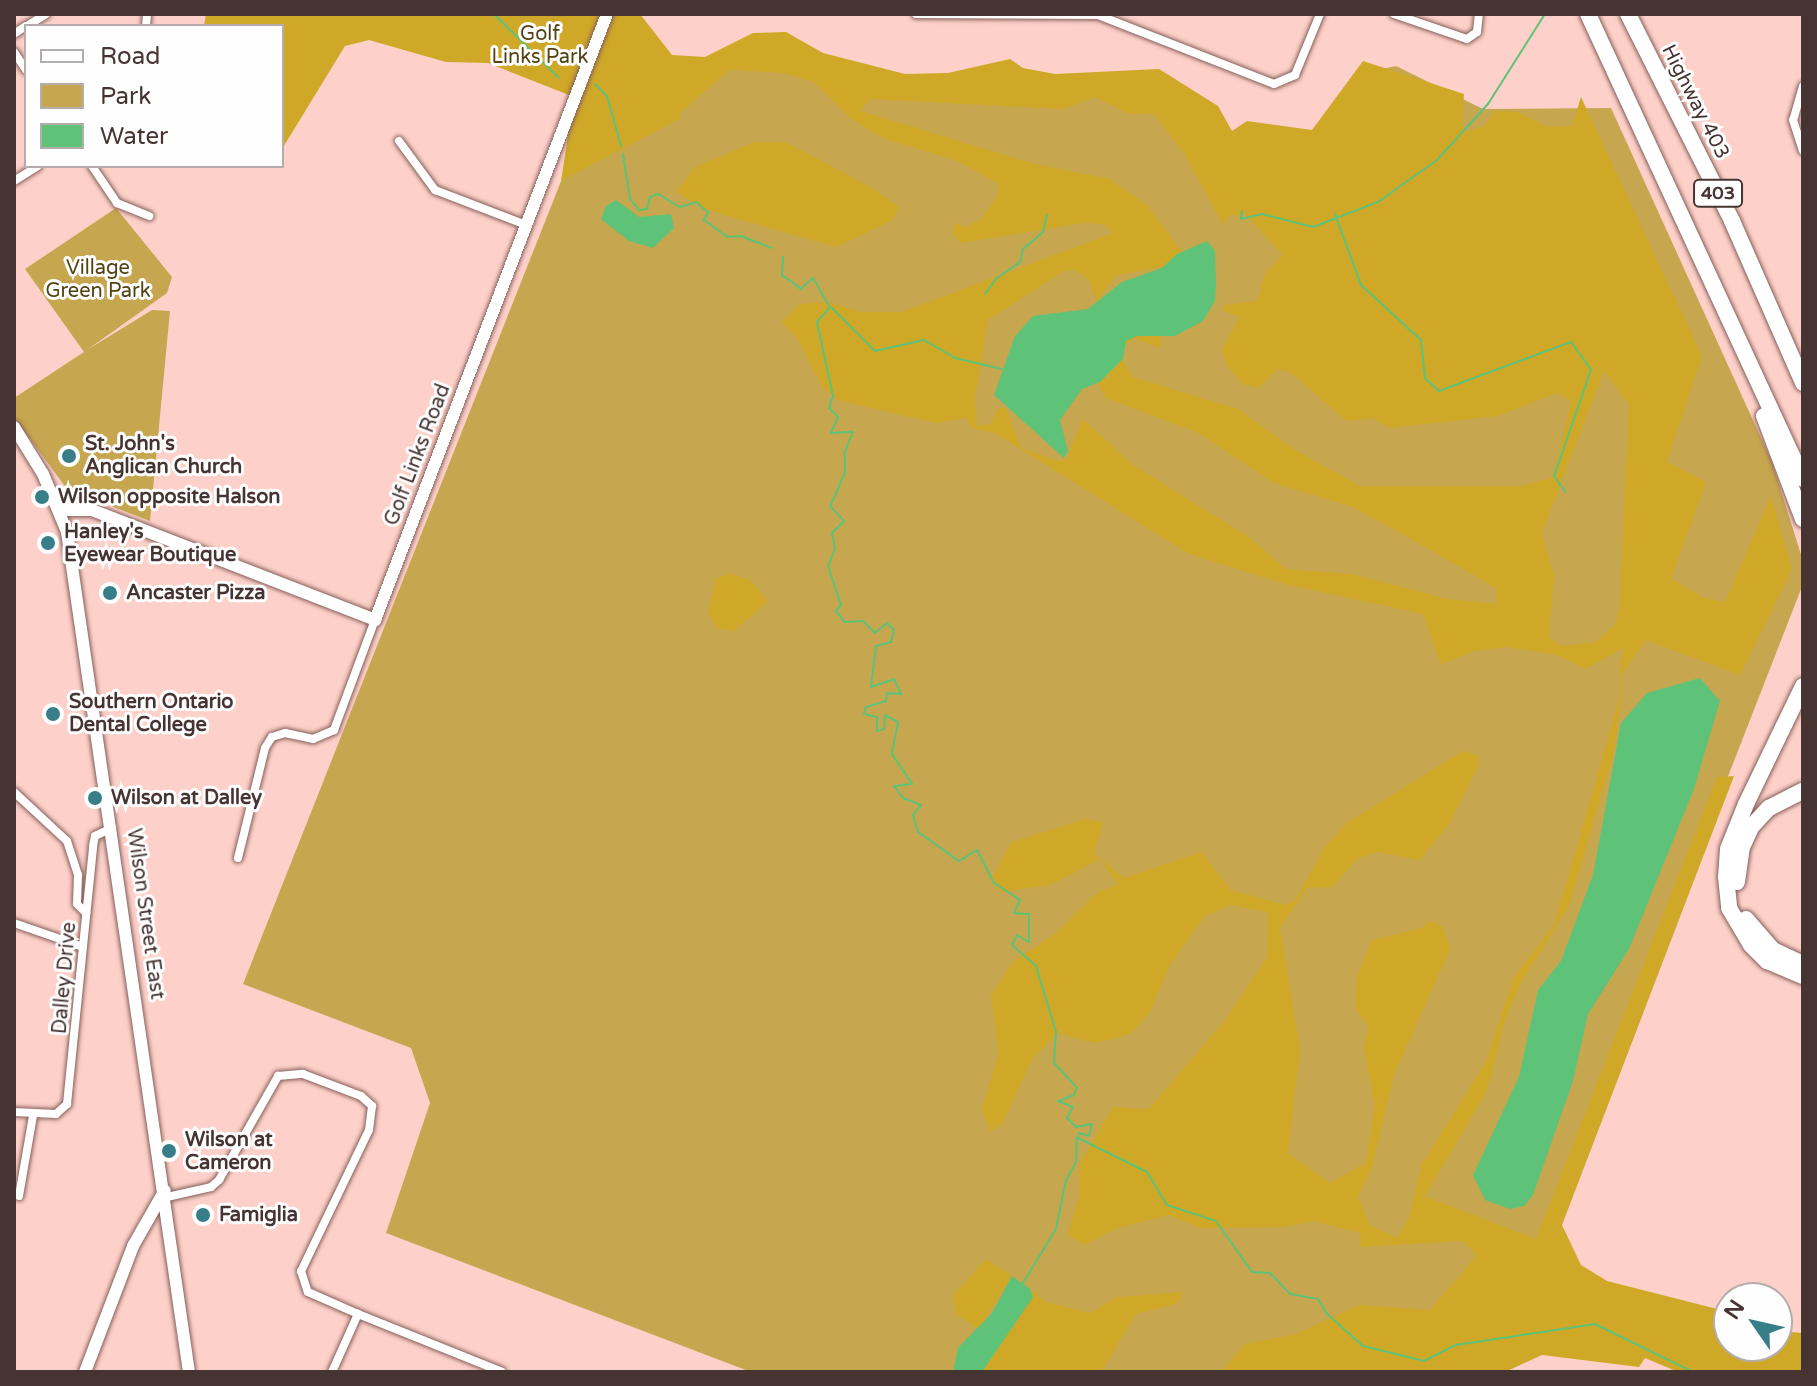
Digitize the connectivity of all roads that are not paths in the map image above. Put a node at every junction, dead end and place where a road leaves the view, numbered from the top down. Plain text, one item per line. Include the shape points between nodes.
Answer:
1 (607, 14) edge
2 (918, 14) edge
3 (1320, 14) edge
4 (1394, 14) edge
5 (1479, 14) edge
6 (1588, 14) edge
7 (1628, 14) edge
8 (1803, 86) edge
9 (399, 141) dead end
10 (1803, 150) edge
11 (35, 168) edge
12 (93, 168) edge
13 (14, 181) edge
14 (150, 216) dead end
15 (526, 225) junction
16 (1709, 272) junction
17 (1802, 380) edge
18 (14, 427) edge
19 (1803, 479) edge
20 (61, 510) junction
21 (1803, 519) edge
22 (375, 620) junction
23 (1803, 686) edge
24 (1803, 791) edge
25 (14, 792) edge
26 (112, 828) junction
27 (238, 858) dead end
28 (86, 913) junction
29 (14, 923) edge
30 (83, 947) junction
31 (1803, 964) edge
32 (1803, 976) edge
33 (14, 1112) edge
34 (33, 1116) junction
35 (165, 1189) junction
36 (19, 1196) dead end
37 (169, 1214) junction
38 (148, 1220) junction
39 (133, 1246) junction
40 (358, 1314) junction
41 (85, 1372) edge
42 (189, 1372) edge
43 (332, 1372) edge
44 (502, 1372) edge

1 - 15 main road, Golf Links Road
2 - 3 street via 1098,15 1274,84 1295,75
4 - 5 street via 1458,39 1473,36
6 - 16 highway, 403
7 - 17 highway, Highway 403 / 403 via 1732,221
8 - 10 street via 1793,120
9 - 15 street via 435,190
11 - 13 street
12 - 14 street via 117,203
15 - 22 main road, Golf Links Road
16 - 19 highway, 403
16 - 21 highway
18 - 20 main road, Wilson Street East
20 - 22 main road via 92,510
20 - 26 main road, Wilson Street East
22 - 27 street, Golf Links Road via 334,730 313,739 285,733 272,737 265,748
23 - 32 highway via 1746,804 1728,849 1726,877 1729,908 1751,945 1767,961
24 - 31 highway via 1769,808 1752,826 1737,870 1740,907 1749,924 1773,950
25 - 28 street via 67,841 78,875 77,904
26 - 28 street, Dalley Drive via 95,836
26 - 35 main road, Wilson Street East
28 - 30 street, Dalley Drive
29 - 30 street
30 - 34 street, Dalley Drive via 67,1104 56,1114
33 - 34 street
34 - 36 street
35 - 37 main road, Wilson Street East
35 - 38 main road
35 - 39 main road
35 - 40 street via 211,1187 219,1180 278,1076 303,1074 361,1096 372,1106 369,1130 301,1271 308,1292
37 - 38 main road
37 - 42 main road, Wilson Street East
38 - 39 main road
39 - 41 main road
40 - 43 street
40 - 44 street

